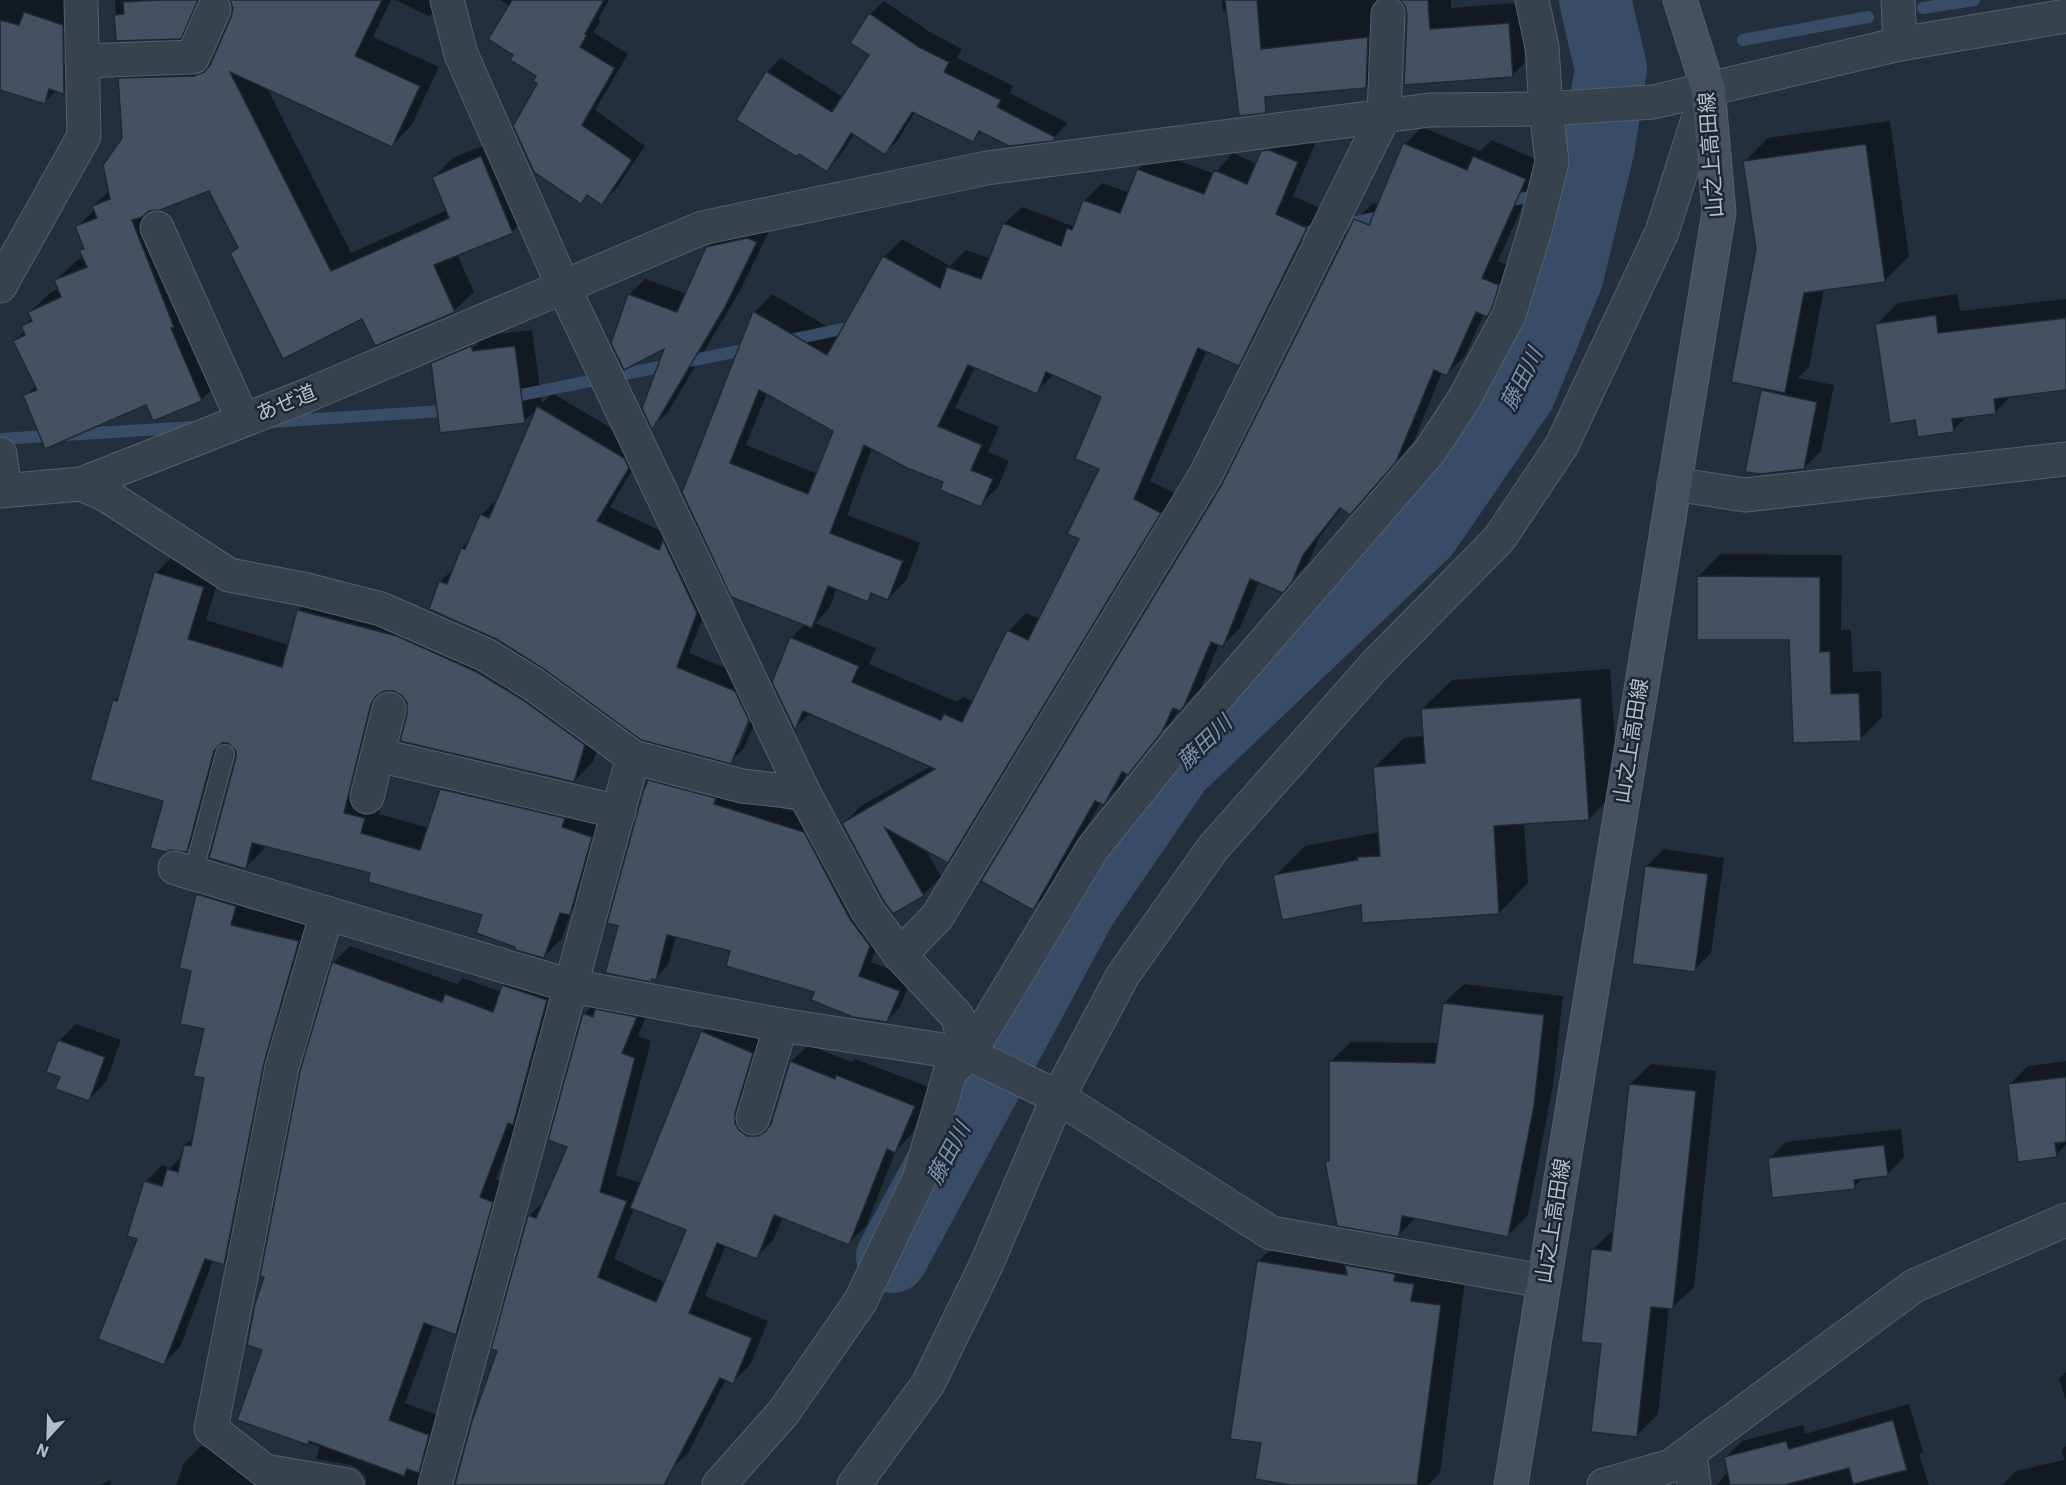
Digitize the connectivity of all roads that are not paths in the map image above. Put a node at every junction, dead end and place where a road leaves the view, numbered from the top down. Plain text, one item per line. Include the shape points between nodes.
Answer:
1 (447, 0) edge
2 (1532, 0) edge
3 (1680, 0) edge
4 (1898, 1) edge
5 (74, 3) edge
6 (214, 9) dead end
7 (1388, 14) dead end
8 (2066, 16) edge
9 (1900, 44) junction
10 (82, 61) junction
11 (1708, 88) junction
12 (1551, 109) junction
13 (1384, 116) junction
14 (157, 228) dead end
15 (0, 286) edge
16 (563, 286) junction
17 (243, 420) junction
18 (0, 454) edge
19 (2066, 459) edge
20 (81, 484) junction
21 (1674, 484) junction
22 (3, 491) edge
23 (389, 709) dead end
24 (225, 754) dead end
25 (378, 755) junction
26 (633, 757) junction
27 (804, 793) junction
28 (367, 797) dead end
29 (619, 812) junction
30 (184, 871) joint
31 (327, 913) junction
32 (900, 955) junction
33 (571, 986) junction
34 (781, 1025) junction
35 (978, 1059) junction
36 (1058, 1097) junction
37 (753, 1118) dead end
38 (2066, 1220) edge
39 (1543, 1281) junction
40 (1690, 1453) junction
41 (347, 1485) edge
42 (435, 1485) edge
43 (719, 1485) edge
44 (854, 1485) edge
45 (1511, 1485) edge
46 (1604, 1485) edge
47 (1694, 1485) edge

1 - 16 street via 461,54
2 - 12 street
3 - 11 street, 山之上高田線
4 - 9 street
5 - 10 street
6 - 10 street via 193,57
7 - 13 street
8 - 9 street, あぜ道
9 - 11 street, あぜ道
10 - 15 street via 84,136
11 - 12 street, あぜ道 via 1653,102
11 - 21 street, 山之上高田線 via 1719,212
11 - 36 street via 1662,232 1562,445 1499,539 1376,664 1213,848 1123,975
12 - 13 street, あぜ道 via 1430,110
12 - 35 street via 1552,162 1536,227 1509,315 1463,401 1430,451 1180,740 1093,848
13 - 16 street, あぜ道 via 987,168 702,228
13 - 32 street via 1204,476 937,917
14 - 17 street
16 - 17 street, あぜ道
16 - 27 street
17 - 20 street, あぜ道
18 - 22 street
19 - 21 street via 1745,495
20 - 22 street, あぜ道
20 - 26 street via 106,495 229,575 381,609 486,654
21 - 39 street, 山之上高田線
23 - 25 street
24 - 30 lane
25 - 28 street
25 - 29 street
26 - 27 street via 742,786
26 - 29 street
27 - 32 street via 867,910
29 - 33 street
30 - 31 street
31 - 33 street
31 - 41 street via 282,1067 211,1429 265,1471
32 - 35 street via 957,1016
33 - 34 street
33 - 42 street
34 - 35 street
34 - 37 street
35 - 36 street
35 - 43 street via 950,1072 919,1179 860,1302 783,1413
36 - 39 street via 1270,1233
36 - 44 street via 987,1263 928,1384
38 - 40 street via 1914,1286
39 - 45 street, 山之上高田線
40 - 46 street via 1671,1466
40 - 47 street

